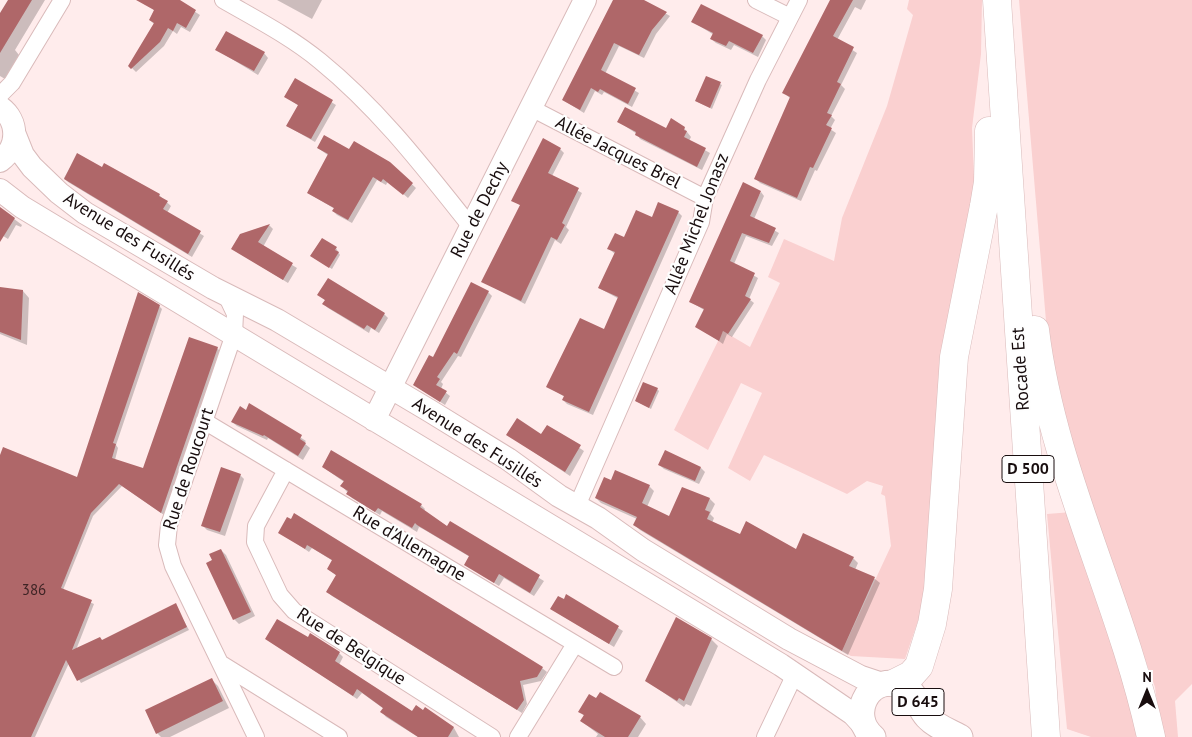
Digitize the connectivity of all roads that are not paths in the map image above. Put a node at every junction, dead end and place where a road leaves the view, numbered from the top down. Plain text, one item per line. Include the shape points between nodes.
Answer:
1 (62, 0) edge
2 (223, 0) edge
3 (585, 0) edge
4 (756, 0) edge
5 (799, 0) edge
6 (998, 6) edge
7 (790, 17) junction
8 (531, 108) junction
9 (6, 113) edge
10 (0, 162) edge
11 (0, 190) edge
12 (705, 198) junction
13 (1010, 201) junction
14 (471, 227) junction
15 (226, 295) junction
16 (234, 334) junction
17 (390, 388) junction
18 (374, 420) junction
19 (204, 421) junction
20 (286, 470) junction
21 (577, 506) junction
22 (575, 644) junction
23 (220, 663) junction
24 (614, 667) dead end
25 (795, 674) junction
26 (888, 684) junction
27 (870, 734) edge
28 (955, 734) edge
29 (256, 737) edge
30 (339, 737) edge
31 (492, 737) edge
32 (518, 737) edge
33 (765, 737) edge
34 (1046, 737) edge
35 (1151, 737) edge

1 - 9 street via 12,83
2 - 14 street via 296,44 356,92 394,131
3 - 8 main road, Rue de Dechy
4 - 7 street
5 - 7 street, Allée Michel Jonasz
6 - 13 highway, Rocade Est / D 500
6 - 26 highway via 989,74 988,182 954,357 937,600 921,662 911,675
7 - 12 street, Allée Michel Jonasz
8 - 12 street, Allée Jacques Brel
8 - 14 main road, Rue de Dechy
9 - 10 main road via 10,151
9 - 15 main road, Avenue des Fusillés / D 645 via 28,162 67,199
11 - 16 main road, Avenue des Fusillés / D 645 via 22,207
12 - 21 street, Allée Michel Jonasz via 702,222
13 - 34 highway, Rocade Est / D 500
13 - 35 highway via 1026,269 1041,373 1052,418 1138,683
14 - 17 main road, Rue de Dechy
15 - 16 street via 235,314
15 - 17 main road, Avenue des Fusillés / D 645 via 277,320
16 - 18 main road, Avenue des Fusillés / D 645
16 - 19 street, Rue de Roucourt
17 - 18 main road, Rue de Dechy
17 - 21 main road, Avenue des Fusillés / D 645 via 503,456
18 - 25 main road, Avenue des Fusillés / D 645
19 - 20 street, Rue d'Allemagne
19 - 23 street, Rue de Roucourt via 166,539 173,566
20 - 22 street, Rue d'Allemagne
20 - 31 street, Rue de Belgique via 256,526 254,536 284,601 294,611
21 - 26 main road, Avenue des Fusillés / D 645 via 794,642 862,676
22 - 24 street, Rue d'Allemagne
22 - 32 street
23 - 29 street, Rue de Roucourt
23 - 30 street
25 - 27 main road, Avenue des Fusillés / D 645 via 853,714
25 - 33 street
26 - 27 main road, D 645 via 871,690 862,703 861,716
26 - 28 main road, Avenue des Fusillés / D 645 via 909,689 926,716

